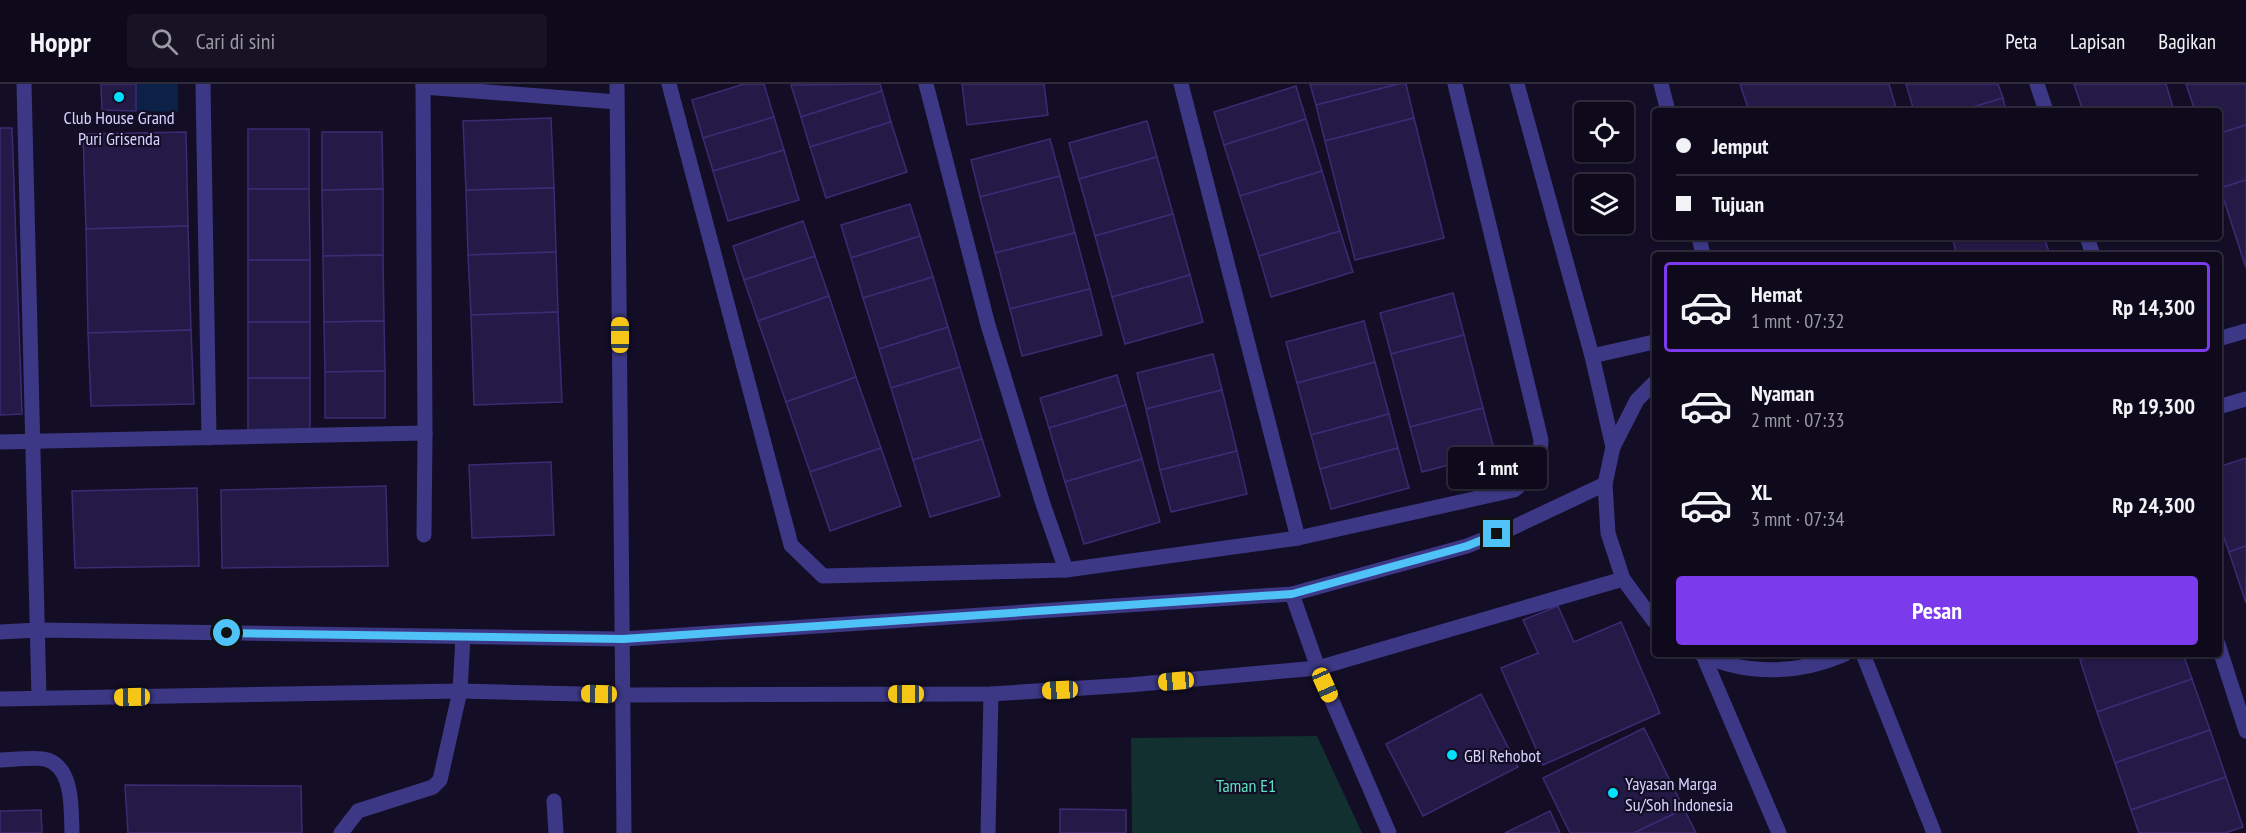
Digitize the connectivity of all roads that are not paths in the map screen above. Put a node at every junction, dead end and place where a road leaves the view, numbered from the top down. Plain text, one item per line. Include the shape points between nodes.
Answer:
1 (24, 84) edge
2 (203, 84) edge
3 (617, 84) edge
4 (669, 84) edge
5 (927, 84) edge
6 (1181, 84) edge
7 (1455, 84) edge
8 (1517, 84) edge
9 (1661, 84) edge
10 (2037, 84) edge
11 (423, 85) edge
12 (617, 102) junction
13 (1667, 108) edge
14 (2045, 108) edge
15 (2246, 331) edge
16 (2222, 338) edge
17 (1652, 342) edge
18 (1592, 356) junction
19 (1652, 385) edge
20 (2246, 399) edge
21 (2222, 406) edge
22 (426, 433) junction
23 (209, 438) junction
24 (31, 441) junction
25 (0, 442) edge
26 (1613, 447) junction
27 (1605, 484) junction
28 (424, 535) dead end
29 (1298, 538) junction
30 (1066, 570) junction
31 (1623, 579) junction
32 (1292, 594) junction
33 (1652, 618) edge
34 (38, 630) junction
35 (0, 632) edge
36 (463, 637) junction
37 (623, 639) junction
38 (2222, 656) edge
39 (1703, 657) edge
40 (1708, 657) edge
41 (1838, 657) edge
42 (1864, 657) edge
43 (1317, 668) junction
44 (460, 691) junction
45 (991, 694) junction
46 (622, 695) junction
47 (39, 698) junction
48 (0, 699) edge
49 (2246, 731) edge
50 (0, 760) edge
51 (554, 801) dead end
52 (72, 833) edge
53 (341, 833) edge
54 (556, 833) edge
55 (624, 833) edge
56 (988, 833) edge
57 (1389, 833) edge
58 (1779, 833) edge
59 (1934, 833) edge

1 - 24 street
2 - 23 street
3 - 12 street
4 - 30 street via 791,545 824,576
5 - 30 street via 988,325
6 - 29 street
7 - 29 street via 1541,440 1539,471 1514,490
8 - 18 street
9 - 13 street
10 - 14 street
11 - 12 street
11 - 22 street
12 - 37 street
15 - 16 street
17 - 18 street
18 - 26 street
19 - 26 street via 1637,400
20 - 21 street
22 - 23 street
22 - 28 street
23 - 24 street
24 - 25 street
24 - 34 street
26 - 27 street
27 - 31 street via 1608,533
27 - 32 street via 1467,546
29 - 30 street
31 - 33 street
31 - 43 street
32 - 37 street
32 - 43 street
34 - 35 street
34 - 36 street
34 - 47 street
36 - 37 street
36 - 44 street
37 - 46 street
38 - 49 street
39 - 58 street
40 - 41 street via 1742,668 1782,671 1823,664
42 - 59 street
43 - 45 street
43 - 57 street
44 - 46 street
44 - 47 street
44 - 53 street via 440,780 433,787 358,811
45 - 46 street
45 - 56 street
46 - 55 street
47 - 48 street
50 - 52 street via 46,759 57,765 70,789
51 - 54 street

